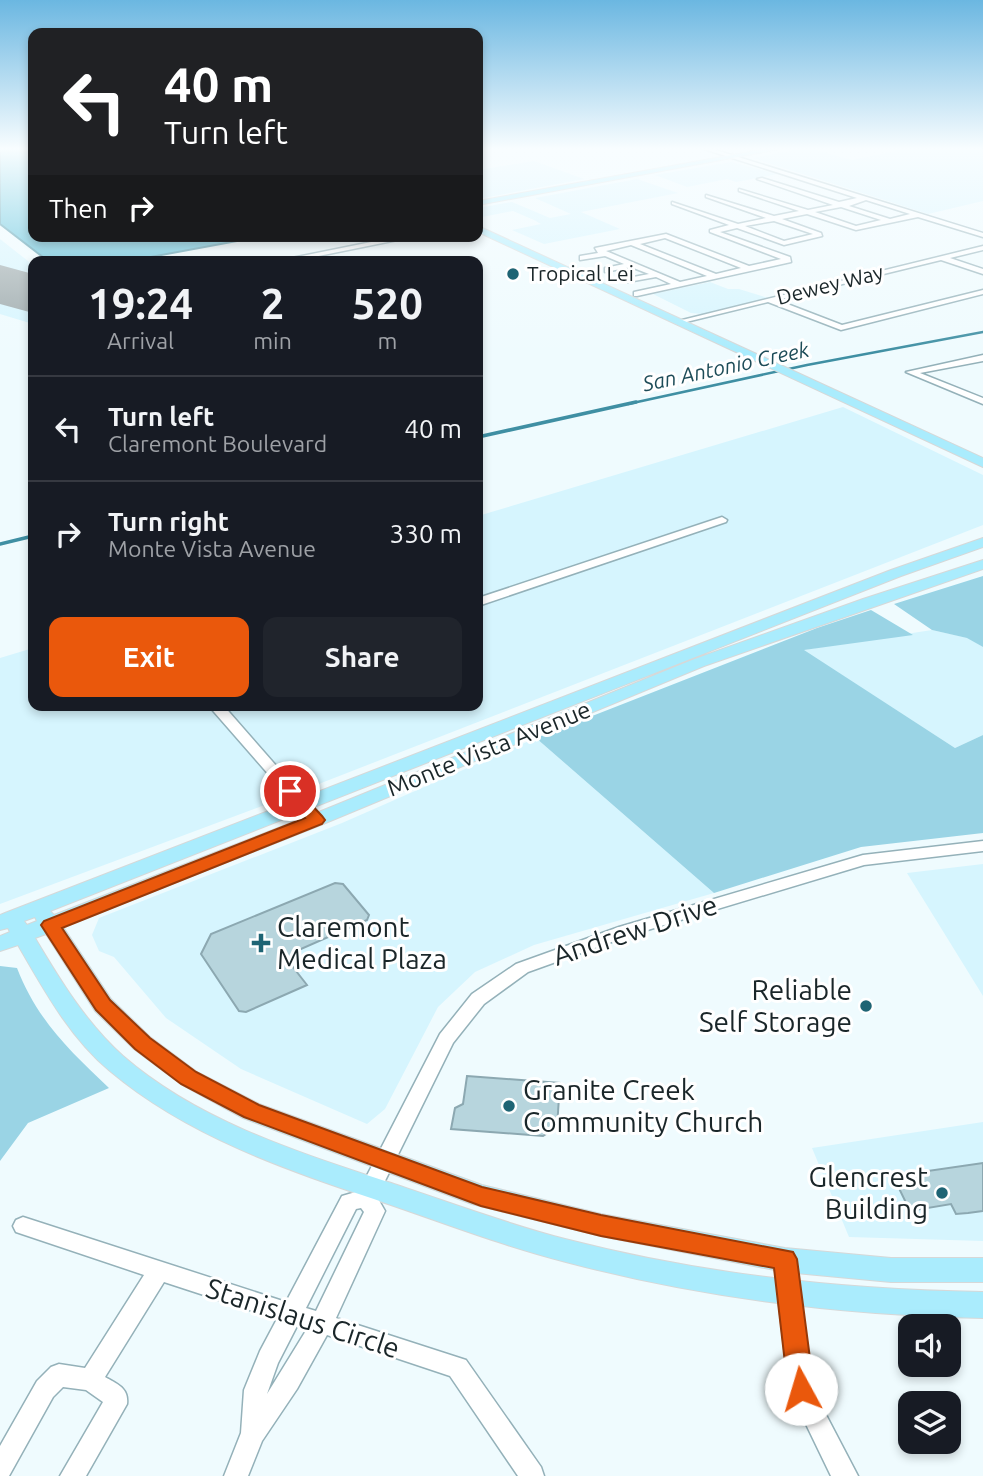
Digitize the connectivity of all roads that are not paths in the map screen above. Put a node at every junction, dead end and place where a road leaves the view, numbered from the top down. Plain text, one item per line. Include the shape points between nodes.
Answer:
1 (712, 217) edge
2 (770, 217) edge
3 (778, 217) edge
4 (824, 217) edge
5 (882, 217) edge
6 (906, 217) edge
7 (926, 217) edge
8 (773, 218) junction
9 (890, 221) junction
10 (483, 225) edge
11 (737, 226) junction
12 (750, 230) junction
13 (483, 231) edge
14 (732, 234) dead end
15 (983, 235) edge
16 (382, 242) edge
17 (632, 243) junction
18 (525, 247) junction
19 (983, 248) edge
20 (603, 252) junction
21 (308, 256) edge
22 (583, 258) dead end
23 (942, 258) junction
24 (633, 264) junction
25 (749, 268) junction
26 (608, 270) dead end
27 (983, 272) edge
28 (657, 275) junction
29 (714, 276) junction
30 (631, 280) dead end
31 (679, 285) junction
32 (983, 292) edge
33 (640, 293) junction
34 (769, 300) junction
35 (691, 318) junction
36 (678, 322) junction
37 (983, 358) edge
38 (790, 368) junction
39 (983, 401) edge
40 (877, 414) junction
41 (937, 431) junction
42 (983, 452) edge
43 (983, 463) edge
44 (722, 520) dead end
45 (983, 542) edge
46 (983, 564) edge
47 (483, 600) edge
48 (220, 711) edge
49 (302, 805) junction
50 (316, 820) junction
51 (983, 846) edge
52 (45, 917) junction
53 (9, 930) edge
54 (385, 1159) junction
55 (369, 1193) junction
56 (23, 1226) dead end
57 (785, 1259) junction
58 (983, 1270) edge
59 (159, 1271) junction
60 (791, 1295) junction
61 (983, 1305) edge
62 (291, 1315) junction
63 (322, 1325) junction
64 (90, 1380) junction
65 (253, 1433) junction
66 (0, 1469) edge
67 (72, 1476) edge
68 (236, 1476) edge
69 (532, 1476) edge
70 (846, 1476) edge

1 - 11 street
2 - 8 street
3 - 8 street
4 - 9 street via 856,228
5 - 9 street
6 - 9 street
7 - 15 street
8 - 11 street
8 - 12 street via 820,235 784,243
10 - 18 main road
11 - 12 street
11 - 25 street via 712,231 789,260
12 - 14 street
13 - 18 main road
16 - 21 street
17 - 20 street
17 - 25 street via 666,236
17 - 29 street
18 - 33 main road
18 - 36 main road
19 - 23 street, Dewey Way
20 - 22 street
20 - 24 street
23 - 27 street
23 - 34 street, Dewey Way
24 - 26 street
24 - 28 street
25 - 29 street
28 - 30 street
28 - 31 street
29 - 31 street
31 - 33 street
32 - 34 street via 841,328
33 - 35 main road
34 - 35 street, Dewey Way
35 - 36 street, Dewey Way
35 - 38 main road
36 - 38 main road
37 - 39 street via 911,372
38 - 40 main road
38 - 41 main road
40 - 41 main road
40 - 43 main road
41 - 42 main road
44 - 47 street
45 - 49 main road, Monte Vista Avenue
46 - 50 main road, Monte Vista Avenue via 698,663
48 - 49 street
49 - 50 street
49 - 52 main road, Monte Vista Avenue
50 - 52 main road, Monte Vista Avenue
51 - 54 street, Andrew Drive via 863,860 625,931 522,968 478,999 446,1039
52 - 53 main road, Monte Vista Avenue
52 - 54 main road via 103,1005 142,1043 189,1078 251,1111
53 - 55 main road via 82,1027 115,1062 162,1099 229,1136
54 - 55 street, Andrew Drive
54 - 57 main road via 481,1196 601,1225
55 - 60 main road via 591,1257
55 - 62 street via 349,1202
55 - 63 street via 375,1211
56 - 59 street, Stanislaus Circle
57 - 58 main road via 891,1270
57 - 60 street
59 - 62 street, Stanislaus Circle
59 - 64 street
60 - 61 main road via 905,1305
60 - 70 street via 801,1389
62 - 63 street, Stanislaus Circle
62 - 65 street via 256,1390
63 - 65 street via 280,1399
63 - 69 street, Stanislaus Circle via 458,1368
64 - 66 street via 59,1375 45,1388
64 - 67 street via 116,1397 115,1404
65 - 68 street

